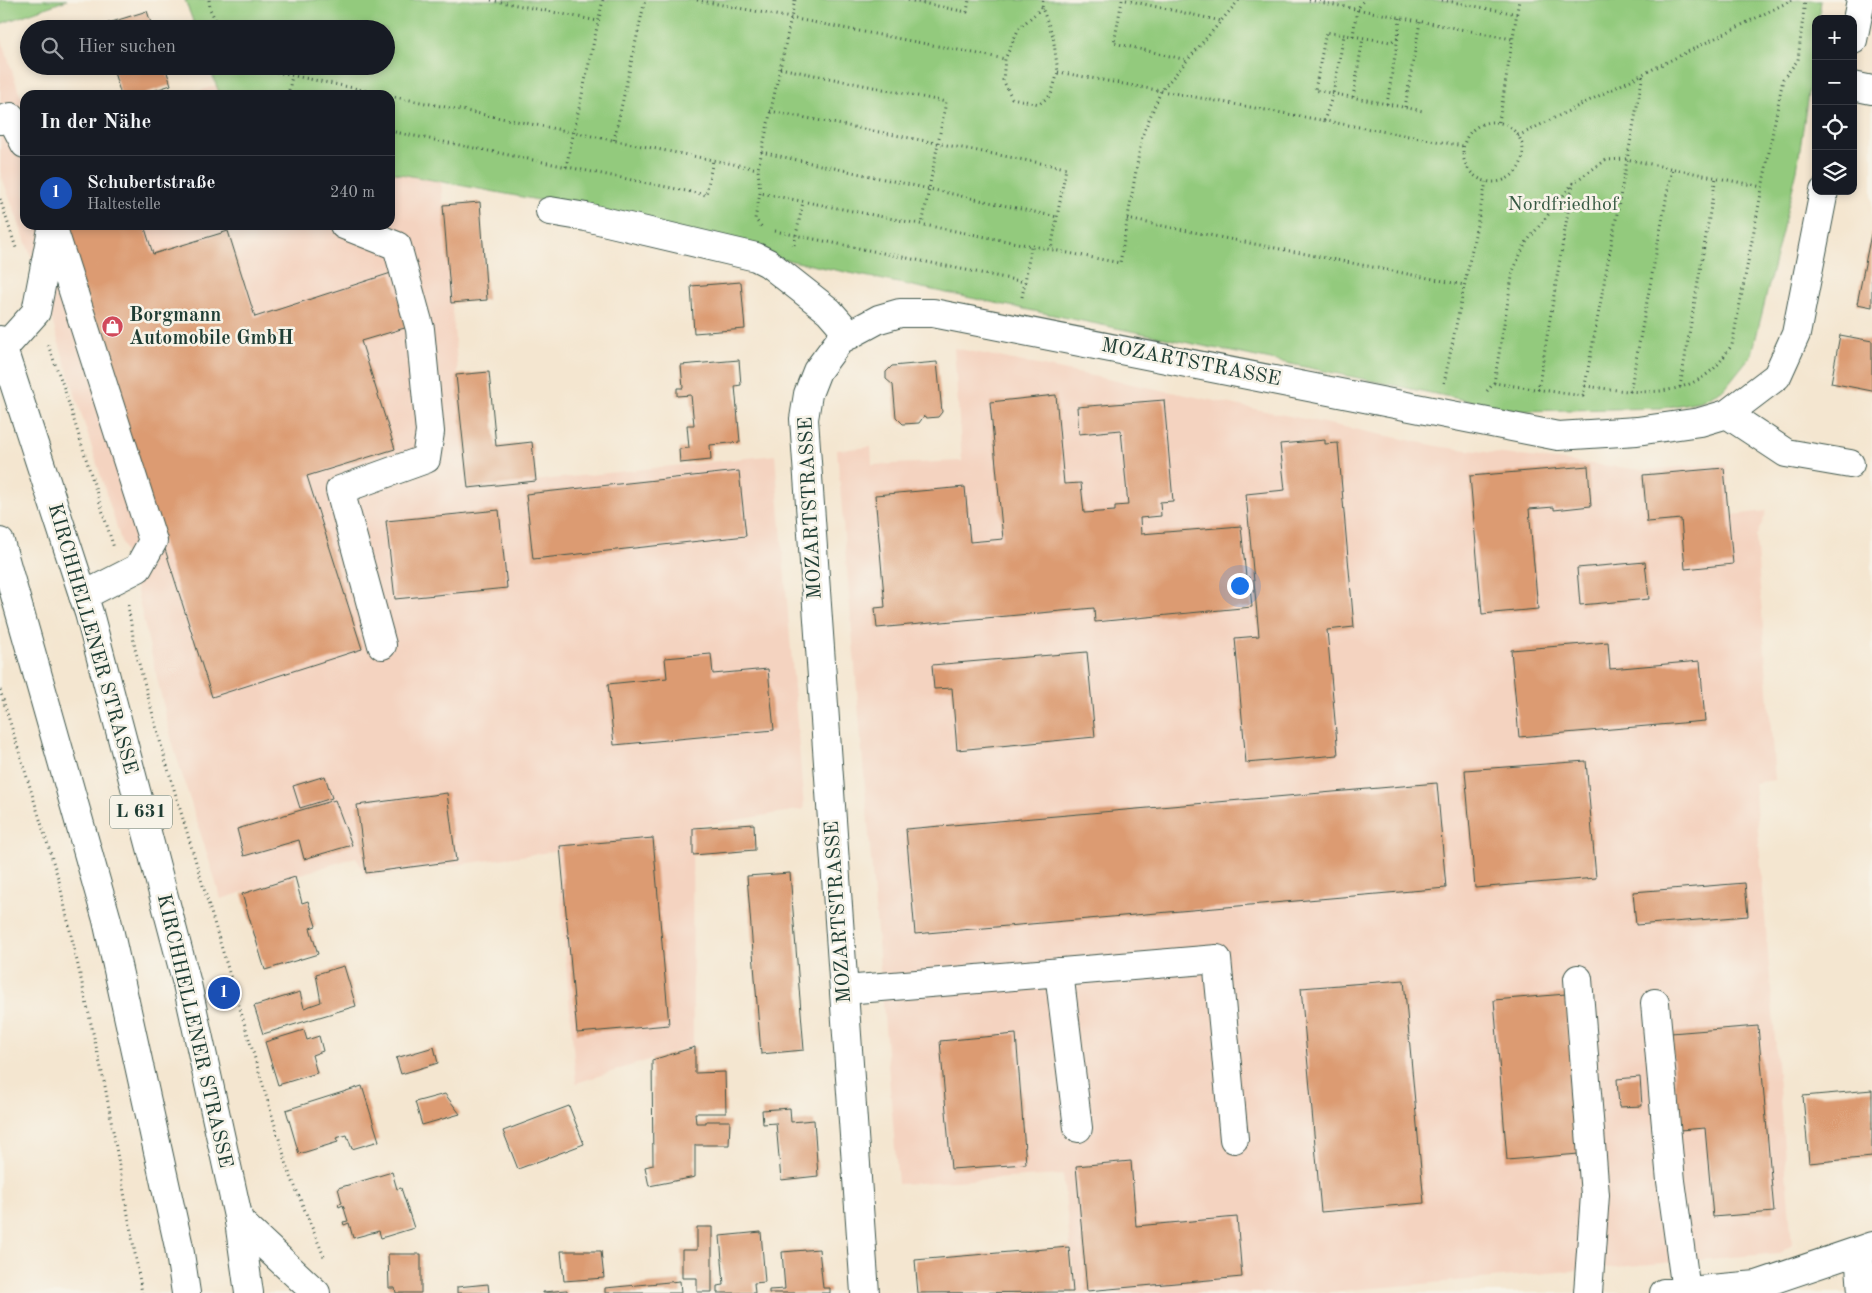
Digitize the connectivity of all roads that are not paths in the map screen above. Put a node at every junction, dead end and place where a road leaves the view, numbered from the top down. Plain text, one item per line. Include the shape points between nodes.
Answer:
1 (1861, 0) edge
2 (1857, 20) edge
3 (1857, 87) edge
4 (1872, 90) edge
5 (0, 120) edge
6 (20, 134) edge
7 (1823, 195) edge
8 (550, 212) dead end
9 (51, 230) edge
10 (53, 230) edge
11 (357, 230) edge
12 (850, 335) junction
13 (2, 344) edge
14 (1727, 414) junction
15 (1850, 464) dead end
16 (0, 542) edge
17 (83, 596) junction
18 (382, 645) dead end
19 (1059, 972) junction
20 (1578, 979) dead end
21 (845, 990) junction
22 (1655, 1003) dead end
23 (1078, 1128) dead end
24 (1234, 1139) dead end
25 (239, 1221) junction
26 (1865, 1249) edge
27 (315, 1292) edge
28 (1675, 1292) edge
29 (186, 1293) edge
30 (249, 1293) edge
31 (865, 1293) edge
32 (1588, 1293) edge
33 (1862, 1293) edge

1 - 2 street
3 - 4 street
5 - 6 street via 12,117
7 - 14 street via 1796,334 1776,376
8 - 12 street via 586,217 756,258 768,263 829,311
9 - 13 street via 36,312
10 - 17 street via 153,541 138,568
11 - 18 street via 397,246 420,329 430,432 426,459 340,490
12 - 14 street, MOZARTSTRASSE via 900,313 932,313 1558,436 1637,431 1700,422
12 - 21 street, MOZARTSTRASSE via 840,340 817,371 808,394 804,419
13 - 17 street, KIRCHHELLENER STRASSE / L 631
14 - 15 street via 1786,453
16 - 29 street, L 631 via 108,920 179,1247
17 - 25 street, KIRCHHELLENER STRASSE / L 631 via 187,984
19 - 21 street
19 - 23 street
19 - 24 street via 1217,960
20 - 32 street via 1594,1195
21 - 31 street, MOZARTSTRASSE
22 - 28 street via 1671,1181
25 - 27 street
25 - 30 street, KIRCHHELLENER STRASSE / L 631
26 - 28 street via 1757,1286
26 - 33 street

